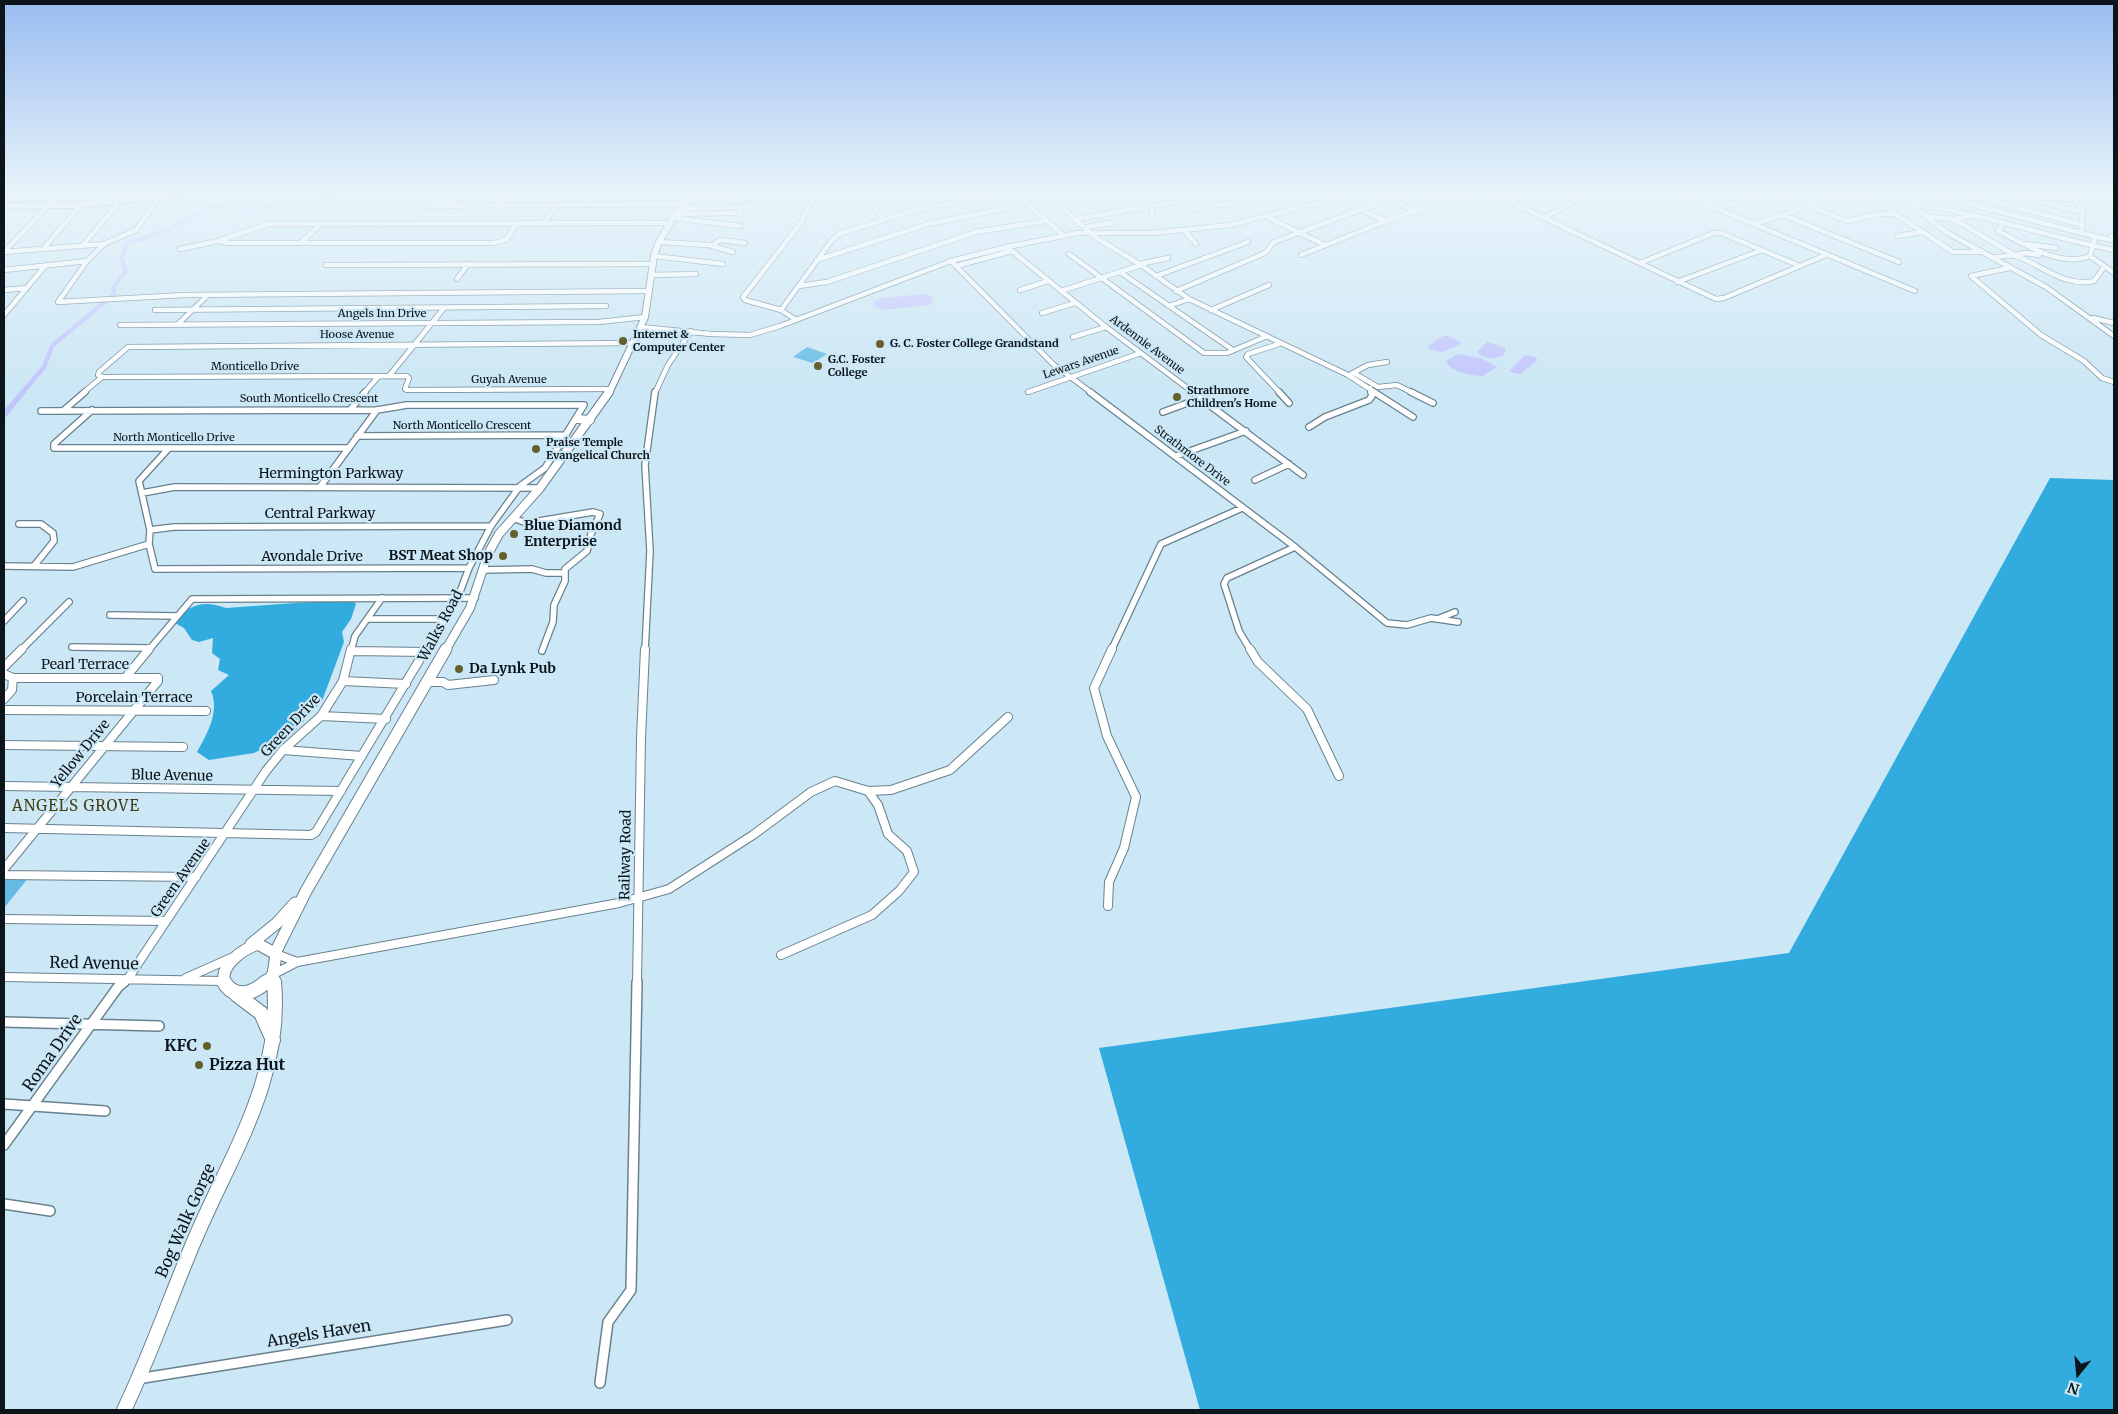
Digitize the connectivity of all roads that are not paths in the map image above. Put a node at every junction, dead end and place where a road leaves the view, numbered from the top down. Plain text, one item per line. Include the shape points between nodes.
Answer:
1 (654, 260) edge
2 (689, 260) edge
3 (772, 260) edge
4 (817, 260) edge
5 (891, 260) edge
6 (966, 260) edge
7 (971, 260) edge
8 (1023, 260) edge
9 (1077, 260) edge
10 (1132, 260) edge
11 (1160, 260) edge
12 (1199, 260) edge
13 (1249, 260) edge
14 (1634, 260) edge
15 (1647, 260) edge
16 (1735, 260) edge
17 (1786, 260) edge
18 (1814, 260) edge
19 (1838, 260) edge
20 (1894, 260) edge
21 (1994, 260) edge
22 (2023, 260) edge
23 (2095, 260) edge
24 (86, 261) joint
25 (1899, 262) dead end
26 (1640, 263) junction
27 (468, 264) junction
28 (654, 264) junction
29 (724, 264) dead end
30 (953, 264) junction
31 (326, 265) dead end
32 (1140, 265) junction
33 (45, 266) junction
34 (1800, 266) junction
35 (2104, 267) junction
36 (2008, 268) junction
37 (2114, 268) edge
38 (4, 270) edge
39 (1120, 272) junction
40 (2114, 273) edge
41 (696, 274) dead end
42 (652, 275) junction
43 (1156, 276) junction
44 (1102, 278) junction
45 (457, 279) dead end
46 (1048, 281) junction
47 (1677, 282) junction
48 (1270, 285) dead end
49 (799, 286) junction
50 (27, 288) junction
51 (4, 290) edge
52 (1020, 290) dead end
53 (650, 291) junction
54 (1061, 291) junction
55 (1176, 291) junction
56 (1914, 291) dead end
57 (208, 295) junction
58 (1189, 299) junction
59 (1076, 303) junction
60 (606, 306) dead end
61 (1169, 306) junction
62 (444, 308) junction
63 (155, 310) dead end
64 (193, 310) junction
65 (781, 310) junction
66 (1211, 310) junction
67 (6, 311) edge
68 (1042, 313) dead end
69 (4, 316) edge
70 (645, 317) junction
71 (2087, 317) junction
72 (796, 320) junction
73 (431, 323) junction
74 (2114, 323) edge
75 (120, 325) dead end
76 (177, 325) junction
77 (641, 327) junction
78 (1106, 327) junction
79 (691, 331) junction
80 (2114, 336) edge
81 (1073, 337) dead end
82 (1265, 337) junction
83 (634, 343) junction
84 (1279, 344) junction
85 (414, 345) junction
86 (1233, 350) junction
87 (1141, 353) junction
88 (1387, 362) dead end
89 (1351, 374) junction
90 (379, 376) junction
91 (389, 376) junction
92 (102, 377) junction
93 (1070, 377) junction
94 (2114, 382) edge
95 (1370, 388) junction
96 (610, 389) junction
97 (407, 390) joint
98 (1028, 392) dead end
99 (1200, 398) junction
100 (1289, 403) dead end
101 (1433, 403) dead end
102 (64, 410) junction
103 (92, 410) junction
104 (350, 410) junction
105 (377, 410) junction
106 (41, 411) dead end
107 (1163, 412) dead end
108 (1414, 417) dead end
109 (577, 419) junction
110 (590, 420) junction
111 (1309, 426) dead end
112 (1246, 431) junction
113 (566, 435) junction
114 (357, 436) junction
115 (169, 448) junction
116 (348, 448) junction
117 (1176, 456) junction
118 (1289, 464) junction
119 (1303, 475) dead end
120 (1255, 480) dead end
121 (520, 486) junction
122 (320, 487) junction
123 (540, 488) junction
124 (142, 493) junction
125 (1242, 508) junction
126 (512, 518) junction
127 (20, 524) dead end
128 (491, 526) junction
129 (150, 530) junction
130 (149, 544) junction
131 (1295, 547) junction
132 (4, 566) edge
133 (34, 566) junction
134 (469, 568) junction
135 (483, 570) junction
136 (565, 573) junction
137 (458, 597) junction
138 (382, 598) junction
139 (475, 598) junction
140 (23, 602) dead end
141 (69, 602) dead end
142 (1455, 612) dead end
143 (110, 615) dead end
144 (177, 616) junction
145 (368, 618) junction
146 (1440, 618) junction
147 (444, 619) junction
148 (4, 620) edge
149 (1458, 622) dead end
150 (72, 647) dead end
151 (150, 648) junction
152 (352, 651) junction
153 (542, 651) dead end
154 (426, 652) junction
155 (4, 667) edge
156 (4, 674) edge
157 (126, 677) junction
158 (13, 678) junction
159 (158, 678) joint
160 (494, 680) dead end
161 (343, 681) junction
162 (427, 682) junction
163 (406, 684) junction
164 (4, 699) edge
165 (4, 710) edge
166 (132, 711) junction
167 (206, 711) dead end
168 (321, 716) junction
169 (1008, 717) dead end
170 (386, 718) junction
171 (4, 745) edge
172 (103, 746) junction
173 (182, 747) dead end
174 (283, 750) junction
175 (362, 756) junction
176 (1339, 776) dead end
177 (4, 786) edge
178 (70, 787) junction
179 (255, 790) junction
180 (341, 791) junction
181 (868, 791) junction
182 (4, 828) edge
183 (37, 829) junction
184 (228, 832) junction
185 (4, 870) edge
186 (4, 875) edge
187 (196, 877) junction
188 (306, 891) junction
189 (638, 900) junction
190 (1108, 906) dead end
191 (4, 919) edge
192 (165, 922) junction
193 (248, 946) junction
194 (276, 953) junction
195 (781, 955) dead end
196 (234, 957) junction
197 (297, 962) junction
198 (273, 974) junction
199 (4, 977) edge
200 (183, 979) junction
201 (126, 980) junction
202 (223, 981) junction
203 (237, 994) junction
204 (4, 1022) edge
205 (91, 1024) junction
206 (159, 1026) dead end
207 (274, 1044) junction
208 (4, 1104) edge
209 (34, 1106) junction
210 (105, 1111) dead end
211 (4, 1145) edge
212 (4, 1204) edge
213 (50, 1211) dead end
214 (506, 1320) dead end
215 (137, 1380) junction
216 (600, 1382) dead end
217 (124, 1410) edge

1 - 28 main road, Walks Road
2 - 29 street
3 - 65 street via 744,297
4 - 49 street
5 - 49 street via 827,282
6 - 30 street
7 - 30 street
8 - 46 street, Ardennie Avenue
9 - 44 street
10 - 32 street
11 - 32 street
12 - 43 street
13 - 55 street
14 - 26 street
15 - 26 street
16 - 47 street
17 - 34 street
18 - 34 street
19 - 56 street
20 - 25 street
21 - 36 street
22 - 35 street via 2081,284 2097,279
23 - 35 street
24 - 33 street
24 - 57 street via 58,302
26 - 47 street
27 - 28 street
27 - 31 street
27 - 45 street
28 - 42 main road, Walks Road
30 - 72 street
30 - 93 street, Strathmore Drive via 1028,341
32 - 39 street
32 - 43 street
33 - 38 street
33 - 50 street
34 - 47 street via 1724,298 1709,297
35 - 37 street
35 - 40 street
36 - 71 street via 2046,287
36 - 94 street via 1971,276 2041,334 2084,361 2102,378
39 - 44 street
39 - 61 street
41 - 42 street
42 - 53 main road, Walks Road
43 - 55 street
44 - 54 street
44 - 86 street via 1204,353 1214,355
46 - 52 street
46 - 54 street, Ardennie Avenue
48 - 66 street
49 - 65 street
50 - 51 street
50 - 67 street
53 - 57 street
53 - 70 main road, Walks Road
54 - 59 street, Ardennie Avenue
55 - 58 street
57 - 64 street
58 - 61 street
58 - 66 street
59 - 68 street
59 - 78 street, Ardennie Avenue
60 - 62 street
61 - 86 street
62 - 64 street
62 - 73 street
63 - 64 street
64 - 76 street
65 - 72 street
66 - 82 street
67 - 69 street
70 - 73 street, Angels Inn Drive via 599,322
70 - 77 main road, Walks Road
71 - 74 street
71 - 80 street
72 - 79 street via 750,335
73 - 76 street, Angels Inn Drive
73 - 85 street
75 - 76 street, Angels Inn Drive
77 - 79 street
77 - 83 main road, Walks Road
78 - 81 street
78 - 87 street, Ardennie Avenue
79 - 189 street, Railway Road via 668,365 653,397 646,447 650,551 641,730
82 - 84 street
82 - 86 street
83 - 85 street, Hoose Avenue
83 - 96 main road, Walks Road
84 - 89 street
84 - 100 street via 1248,354 1246,358
85 - 91 street
85 - 92 street, Hoose Avenue via 128,347 99,372
87 - 93 street, Lewars Avenue
87 - 99 street, Ardennie Avenue
88 - 89 street via 1368,365
89 - 95 street
89 - 101 street via 1378,387 1397,385
90 - 91 street, Monticello Drive
90 - 92 street, Monticello Drive
90 - 104 street
91 - 97 street, Monticello Drive via 407,376
92 - 102 street
93 - 98 street, Lewars Avenue
93 - 117 street, Strathmore Drive
95 - 108 street
95 - 111 street via 1372,396 1369,400
96 - 97 street, Guyah Avenue
96 - 110 main road, Walks Road
99 - 107 street
99 - 112 street, Ardennie Avenue
102 - 103 street, South Monticello Crescent
102 - 106 street, South Monticello Crescent
103 - 104 street, South Monticello Crescent
103 - 115 street, North Monticello Drive via 54,444 54,448
104 - 105 street, South Monticello Crescent
105 - 109 street, South Monticello Crescent via 407,405 584,405
105 - 114 street
109 - 110 main road
109 - 113 street
110 - 123 main road, Walks Road
112 - 117 street
112 - 118 street, Ardennie Avenue
113 - 114 street, North Monticello Crescent
113 - 121 street via 545,468
114 - 116 street
115 - 116 street, North Monticello Drive
115 - 124 street via 140,478
116 - 122 street
117 - 125 street, Strathmore Drive
118 - 119 street, Ardennie Avenue
118 - 120 street
121 - 122 street, Hermington Parkway
121 - 123 street, Hermington Parkway
121 - 128 street
122 - 124 street, Hermington Parkway via 174,487
123 - 126 main road, Walks Road
124 - 129 street
125 - 131 street, Strathmore Drive
125 - 190 street via 1169,540 1156,550 1094,688 1107,736 1136,797 1124,848 1109,882
126 - 135 main road, Walks Road via 488,554
126 - 136 street via 527,523 593,512 600,514 587,551 565,569
127 - 133 street via 41,524 53,533 54,541
128 - 129 street, Central Parkway via 184,527
128 - 134 street
129 - 130 street
130 - 133 street via 73,567
130 - 134 street, Avondale Drive via 155,569
131 - 146 street, Strathmore Drive via 1387,623 1407,625
131 - 176 street via 1227,578 1224,584 1239,631 1258,662 1307,709
132 - 133 street
134 - 137 street
135 - 136 street via 532,569
135 - 139 main road, Walks Road
136 - 153 street via 565,581 554,605 553,624
137 - 138 street
137 - 139 street
137 - 147 street
138 - 144 street via 192,599
138 - 145 street, Green Drive
139 - 162 main road, Walks Road
140 - 148 street
141 - 155 street
142 - 146 street, Strathmore Drive
143 - 144 street
144 - 151 street
145 - 147 street
145 - 152 street, Green Drive via 355,636
146 - 149 street, Strathmore Drive
147 - 154 street
150 - 151 street
151 - 157 street
152 - 154 street
152 - 161 street, Green Drive
154 - 163 street
156 - 158 street
157 - 158 street, Pearl Terrace
157 - 159 street, Pearl Terrace
158 - 164 street via 12,690
159 - 166 street, Yellow Drive
160 - 162 street via 448,685
161 - 163 street
161 - 168 street, Green Drive
162 - 188 main road, Walks Road
163 - 170 street
165 - 166 street, Porcelain Terrace
166 - 167 street, Porcelain Terrace
166 - 172 street, Yellow Drive
168 - 170 street
168 - 174 street, Green Drive
169 - 181 street via 950,770 891,790
170 - 175 street
171 - 172 street
172 - 173 street
172 - 178 street, Yellow Drive
174 - 175 street
174 - 179 street, Green Drive
175 - 180 street
177 - 178 street, Blue Avenue
178 - 179 street, Blue Avenue
178 - 183 street, Yellow Drive
179 - 180 street, Blue Avenue
179 - 184 street, Green Avenue
180 - 184 street via 311,835
181 - 189 street via 835,781 811,792 669,889
181 - 195 street via 878,805 888,834 907,851 914,872 899,891 872,915
182 - 183 street
183 - 184 street
183 - 185 street, Yellow Drive
184 - 187 street, Green Avenue
186 - 187 street
187 - 192 street, Green Avenue
188 - 193 main road, Walks Road via 277,923
188 - 194 main road, Walks Road
189 - 197 street
189 - 216 street, Railway Road via 631,1290 608,1322
191 - 192 street
192 - 201 street, Green Avenue
193 - 194 main road via 258,944
193 - 196 main road
194 - 197 street
194 - 198 main road
196 - 200 street, Red Avenue
196 - 202 main road
197 - 198 street
198 - 203 main road via 254,991
198 - 207 main road, Bog Walk Gorge via 278,996
199 - 201 street, Red Avenue
200 - 201 street, Red Avenue
200 - 202 street, Red Avenue
201 - 205 street, Roma Drive
202 - 203 main road via 226,988
203 - 207 main road, Bog Walk Gorge via 259,1009 267,1020
204 - 205 street
205 - 206 street
205 - 209 street, Roma Drive
207 - 215 main road, Bog Walk Gorge via 254,1109 196,1237
208 - 209 street
209 - 210 street
209 - 211 street, Roma Drive
212 - 213 street
214 - 215 street, Angels Haven
215 - 217 main road, Bog Walk Gorge

